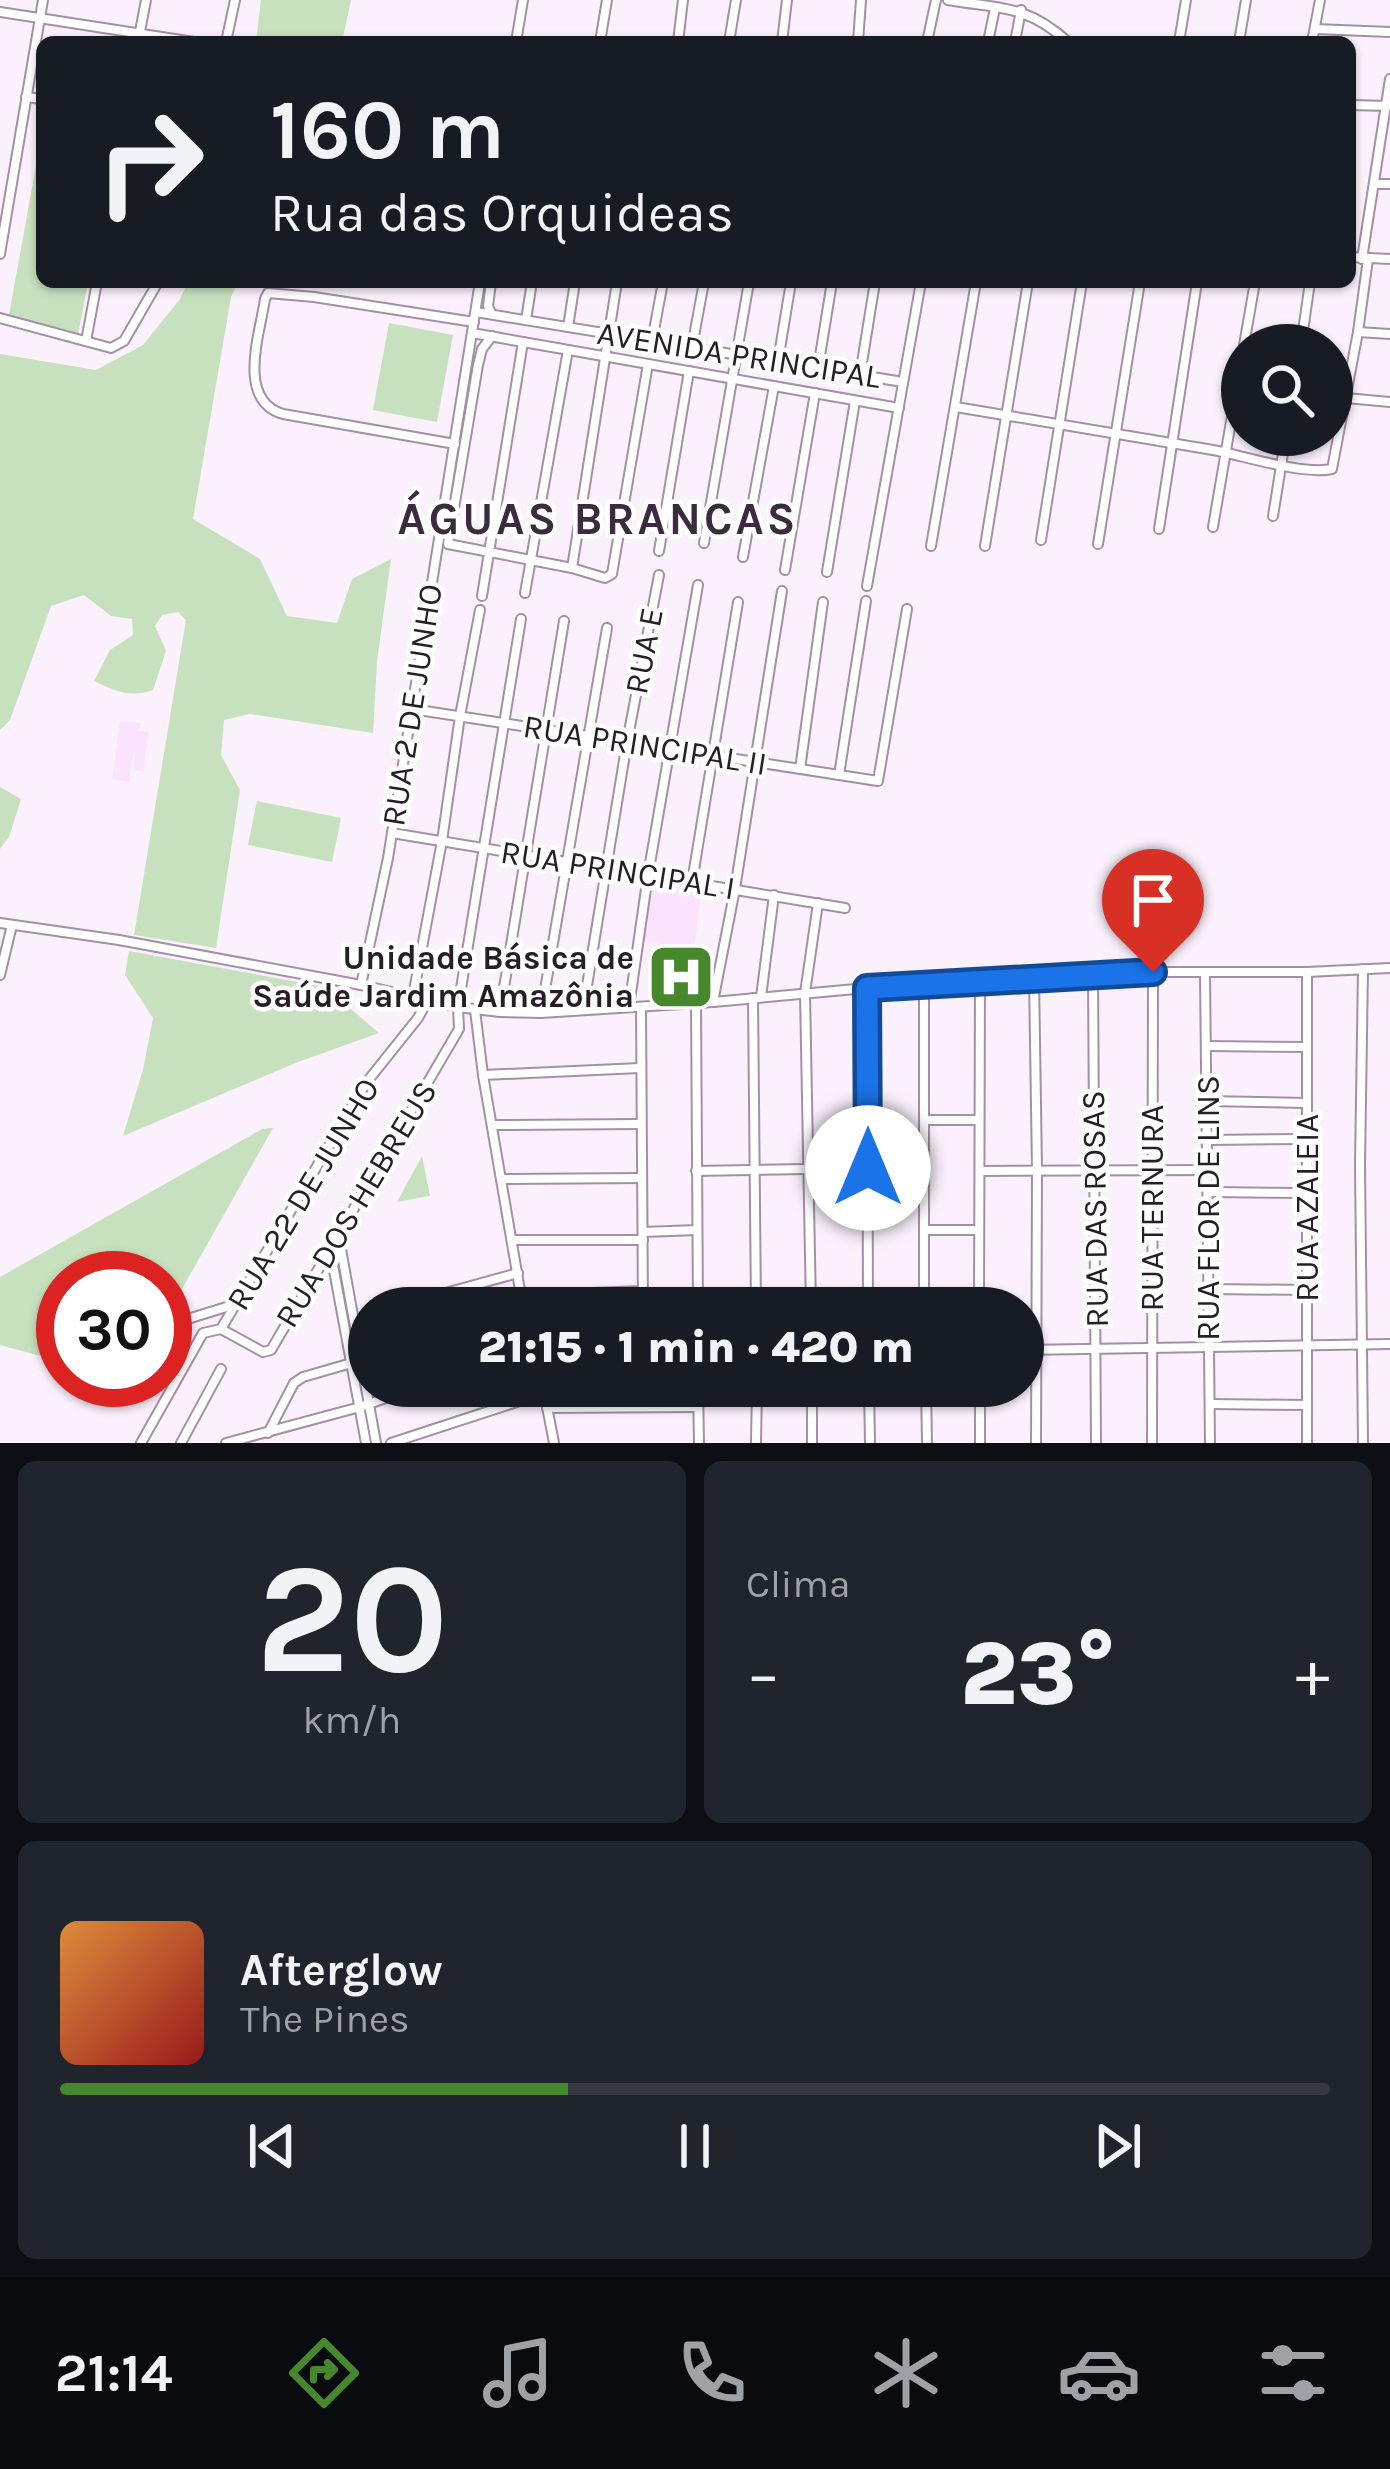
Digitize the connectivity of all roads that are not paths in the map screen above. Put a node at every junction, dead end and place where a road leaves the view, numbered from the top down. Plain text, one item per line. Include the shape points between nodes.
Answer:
1 (43, 0) edge
2 (146, 0) edge
3 (235, 0) edge
4 (523, 0) edge
5 (607, 0) edge
6 (683, 0) edge
7 (736, 0) edge
8 (788, 0) edge
9 (861, 0) edge
10 (936, 0) edge
11 (948, 0) edge
12 (1186, 0) edge
13 (1246, 0) edge
14 (1320, 0) edge
15 (995, 8) junction
16 (1021, 10) junction
17 (0, 12) edge
18 (40, 18) junction
19 (1315, 29) junction
20 (1390, 32) edge
21 (37, 36) edge
22 (134, 36) edge
23 (139, 36) edge
24 (227, 36) edge
25 (517, 36) edge
26 (601, 36) edge
27 (678, 36) edge
28 (730, 36) edge
29 (783, 36) edge
30 (858, 36) edge
31 (928, 36) edge
32 (989, 36) edge
33 (1016, 36) edge
34 (1061, 36) edge
35 (1180, 36) edge
36 (1240, 36) edge
37 (1313, 36) edge
38 (36, 41) edge
39 (1390, 79) edge
40 (26, 97) junction
41 (36, 98) edge
42 (1356, 105) edge
43 (1388, 106) edge
44 (1373, 184) junction
45 (1390, 184) edge
46 (4, 211) edge
47 (0, 254) edge
48 (1356, 258) edge
49 (1365, 259) junction
50 (1390, 260) edge
51 (96, 288) edge
52 (155, 288) edge
53 (479, 288) edge
54 (490, 288) edge
55 (531, 288) edge
56 (574, 288) edge
57 (616, 288) edge
58 (662, 288) edge
59 (703, 288) edge
60 (748, 288) edge
61 (790, 288) edge
62 (831, 288) edge
63 (874, 288) edge
64 (920, 288) edge
65 (975, 288) edge
66 (1027, 288) edge
67 (1081, 288) edge
68 (1139, 288) edge
69 (1196, 288) edge
70 (1254, 288) edge
71 (1309, 288) edge
72 (496, 315) junction
73 (0, 318) edge
74 (526, 320) junction
75 (474, 322) junction
76 (1248, 324) edge
77 (1303, 324) edge
78 (568, 327) junction
79 (1358, 332) junction
80 (608, 333) junction
81 (1390, 334) edge
82 (494, 337) junction
83 (86, 341) junction
84 (652, 341) junction
85 (524, 342) junction
86 (692, 347) junction
87 (568, 350) junction
88 (738, 355) junction
89 (605, 356) junction
90 (1353, 360) edge
91 (778, 361) junction
92 (648, 364) junction
93 (818, 368) junction
94 (689, 371) junction
95 (860, 375) junction
96 (734, 379) junction
97 (903, 382) junction
98 (773, 386) junction
99 (815, 393) junction
100 (1353, 399) edge
101 (855, 400) junction
102 (1390, 402) edge
103 (956, 407) junction
104 (899, 408) junction
105 (1006, 416) junction
106 (1060, 425) junction
107 (1117, 434) junction
108 (1172, 443) junction
109 (454, 444) junction
110 (1221, 452) edge
111 (1225, 456) edge
112 (1241, 456) edge
113 (1282, 456) edge
114 (1335, 456) edge
115 (1281, 464) junction
116 (1273, 516) dead end
117 (1213, 526) dead end
118 (1159, 529) dead end
119 (1042, 540) dead end
120 (704, 543) dead end
121 (1098, 544) dead end
122 (931, 546) dead end
123 (985, 546) dead end
124 (659, 551) dead end
125 (489, 553) junction
126 (743, 557) dead end
127 (532, 560) junction
128 (572, 568) junction
129 (785, 570) dead end
130 (827, 572) dead end
131 (659, 575) dead end
132 (698, 585) dead end
133 (867, 586) dead end
134 (782, 591) dead end
135 (525, 593) dead end
136 (482, 596) dead end
137 (866, 601) dead end
138 (738, 602) dead end
139 (823, 602) dead end
140 (907, 609) dead end
141 (479, 610) dead end
142 (521, 619) dead end
143 (564, 621) dead end
144 (608, 628) dead end
145 (412, 709) junction
146 (460, 716) junction
147 (504, 723) junction
148 (547, 730) junction
149 (589, 736) junction
150 (627, 742) junction
151 (672, 749) junction
152 (712, 755) junction
153 (755, 762) junction
154 (800, 769) junction
155 (839, 775) junction
156 (392, 833) junction
157 (442, 841) junction
158 (482, 848) junction
159 (526, 855) junction
160 (566, 861) junction
161 (606, 868) junction
162 (648, 875) junction
163 (692, 882) junction
164 (735, 889) junction
165 (774, 895) junction
166 (818, 903) junction
167 (844, 908) dead end
168 (0, 923) edge
169 (12, 925) junction
170 (1390, 968) edge
171 (1363, 969) junction
172 (1153, 972) junction
173 (1307, 972) junction
174 (1205, 973) junction
175 (0, 974) edge
176 (1093, 975) junction
177 (1034, 977) junction
178 (980, 981) junction
179 (361, 985) junction
180 (924, 985) junction
181 (867, 988) junction
182 (805, 994) junction
183 (413, 996) junction
184 (757, 998) junction
185 (428, 1000) junction
186 (713, 1002) junction
187 (696, 1003) junction
188 (458, 1007) junction
189 (629, 1007) junction
190 (641, 1007) junction
191 (475, 1010) junction
192 (583, 1010) junction
193 (500, 1012) junction
194 (541, 1012) junction
195 (1207, 1046) junction
196 (1307, 1047) junction
197 (640, 1068) junction
198 (483, 1075) junction
199 (1208, 1101) junction
200 (1307, 1103) junction
201 (924, 1120) junction
202 (980, 1120) junction
203 (640, 1124) junction
204 (492, 1125) junction
205 (1305, 1139) junction
206 (1208, 1140) junction
207 (924, 1167) junction
208 (868, 1168) junction
209 (810, 1169) junction
210 (754, 1170) junction
211 (1037, 1170) junction
212 (1151, 1170) junction
213 (1208, 1170) junction
214 (980, 1171) junction
215 (1094, 1171) junction
216 (696, 1172) junction
217 (642, 1178) junction
218 (502, 1179) junction
219 (1208, 1192) junction
220 (1305, 1193) junction
221 (697, 1230) junction
222 (925, 1230) junction
223 (979, 1230) junction
224 (338, 1236) junction
225 (643, 1236) junction
226 (512, 1240) junction
227 (329, 1247) junction
228 (518, 1273) junction
229 (351, 1287) edge
230 (467, 1287) edge
231 (520, 1287) edge
232 (642, 1287) edge
233 (698, 1287) edge
234 (756, 1287) edge
235 (811, 1287) edge
236 (868, 1287) edge
237 (924, 1287) edge
238 (979, 1287) edge
239 (1036, 1287) edge
240 (1210, 1289) junction
241 (1306, 1290) junction
242 (236, 1304) junction
243 (348, 1314) edge
244 (192, 1318) edge
245 (221, 1329) junction
246 (1362, 1344) junction
247 (1390, 1344) edge
248 (1152, 1346) junction
249 (1208, 1346) junction
250 (1306, 1346) junction
251 (1096, 1347) junction
252 (1044, 1349) edge
253 (348, 1364) edge
254 (221, 1370) dead end
255 (1210, 1404) junction
256 (1306, 1405) junction
257 (357, 1407) edge
258 (364, 1407) edge
259 (365, 1407) edge
260 (501, 1407) edge
261 (697, 1407) joint
262 (757, 1407) edge
263 (812, 1407) edge
264 (869, 1407) edge
265 (926, 1407) edge
266 (980, 1407) edge
267 (1036, 1407) edge
268 (547, 1408) joint
269 (268, 1432) junction
270 (141, 1443) edge
271 (181, 1443) edge
272 (226, 1443) edge
273 (366, 1443) edge
274 (376, 1443) edge
275 (391, 1443) edge
276 (554, 1443) edge
277 (698, 1443) edge
278 (756, 1443) edge
279 (812, 1443) edge
280 (870, 1443) edge
281 (927, 1443) edge
282 (980, 1443) edge
283 (1036, 1443) edge
284 (1096, 1443) edge
285 (1152, 1443) edge
286 (1210, 1443) edge
287 (1307, 1443) edge
288 (1363, 1443) edge

1 - 18 street
2 - 23 street
3 - 24 street
4 - 25 street
5 - 26 street
6 - 27 street
7 - 28 street
8 - 29 street
9 - 30 street
10 - 31 street
11 - 15 street
12 - 35 street
13 - 36 street
14 - 19 street
15 - 16 street
15 - 32 street
16 - 33 street
16 - 34 street
17 - 18 street
18 - 21 street
18 - 22 street
19 - 20 street
19 - 37 street
38 - 40 street
39 - 43 street
40 - 41 street
40 - 46 street
42 - 43 street
43 - 44 street
44 - 45 street
44 - 49 street
46 - 47 street
48 - 49 street
49 - 50 street
49 - 79 street
51 - 83 street
52 - 83 street via 124,341 111,348
53 - 75 street, RUA 2 DE JUNHO
54 - 72 street
55 - 74 street
56 - 78 street
57 - 80 street
58 - 84 street
59 - 86 street
60 - 88 street
61 - 91 street
62 - 93 street
63 - 95 street
64 - 97 street
65 - 103 street
66 - 105 street
67 - 106 street
68 - 107 street
69 - 108 street
70 - 76 street
71 - 77 street
72 - 74 street, AVENIDA PRINCIPAL
72 - 75 street, AVENIDA PRINCIPAL
72 - 82 street
73 - 83 street
74 - 78 street, AVENIDA PRINCIPAL
75 - 82 street, AVENIDA PRINCIPAL
75 - 109 street, RUA 2 DE JUNHO
75 - 109 street via 266,295 254,369 267,408
78 - 80 street, AVENIDA PRINCIPAL
79 - 81 street
79 - 90 street
80 - 84 street, AVENIDA PRINCIPAL
80 - 89 street
82 - 85 street, AVENIDA PRINCIPAL
82 - 125 street via 478,364 448,544
84 - 86 street, AVENIDA PRINCIPAL
85 - 87 street, AVENIDA PRINCIPAL
85 - 125 street
86 - 88 street, AVENIDA PRINCIPAL
87 - 89 street, AVENIDA PRINCIPAL
87 - 127 street
88 - 91 street, AVENIDA PRINCIPAL
88 - 96 street
89 - 92 street, AVENIDA PRINCIPAL
89 - 128 street
91 - 93 street, AVENIDA PRINCIPAL
92 - 94 street, AVENIDA PRINCIPAL
92 - 128 street via 612,574
93 - 95 street, AVENIDA PRINCIPAL
94 - 96 street, AVENIDA PRINCIPAL
94 - 124 street
95 - 97 street, AVENIDA PRINCIPAL
96 - 98 street, AVENIDA PRINCIPAL
96 - 120 street
97 - 104 street, AVENIDA PRINCIPAL
98 - 99 street, AVENIDA PRINCIPAL
98 - 126 street
99 - 101 street, AVENIDA PRINCIPAL
99 - 129 street
100 - 102 street
101 - 104 street, AVENIDA PRINCIPAL
101 - 130 street
103 - 105 street
103 - 122 street
104 - 133 street
105 - 106 street
105 - 123 street
106 - 107 street
106 - 119 street
107 - 108 street
107 - 121 street
108 - 110 street
108 - 118 street
109 - 145 street, RUA 2 DE JUNHO
111 - 117 street
112 - 115 street
113 - 115 street
114 - 115 street via 1323,471
115 - 116 street
125 - 127 street
125 - 136 street
127 - 128 street
127 - 135 street
131 - 150 street, RUA E
132 - 151 street
134 - 153 street
137 - 155 street
138 - 152 street
139 - 154 street
140 - 155 street, RUA PRINCIPAL II via 878,781
141 - 146 street
142 - 147 street, RUA DOS HEBREUS
143 - 148 street
144 - 149 street
145 - 146 street, RUA PRINCIPAL II
145 - 156 street, RUA 2 DE JUNHO
146 - 147 street, RUA PRINCIPAL II
146 - 157 street
147 - 148 street, RUA PRINCIPAL II
147 - 158 street, RUA DOS HEBREUS
148 - 149 street, RUA PRINCIPAL II
148 - 159 street
149 - 150 street, RUA PRINCIPAL II
149 - 160 street
150 - 151 street, RUA PRINCIPAL II
150 - 161 street, RUA E
151 - 152 street, RUA PRINCIPAL II
151 - 162 street
152 - 153 street, RUA PRINCIPAL II
152 - 163 street
153 - 154 street, RUA PRINCIPAL II
153 - 164 street
154 - 155 street, RUA PRINCIPAL II
156 - 157 street, RUA PRINCIPAL I
156 - 179 street, RUA 2 DE JUNHO
157 - 158 street, RUA PRINCIPAL I
157 - 183 street
158 - 159 street, RUA PRINCIPAL I
158 - 188 street, RUA DOS HEBREUS
159 - 160 street, RUA PRINCIPAL I
159 - 193 street
160 - 161 street, RUA PRINCIPAL I
160 - 194 street
161 - 162 street, RUA PRINCIPAL I
161 - 192 street, RUA E
162 - 163 street, RUA PRINCIPAL I
162 - 189 street
163 - 164 street, RUA PRINCIPAL I
164 - 165 street, RUA PRINCIPAL I
164 - 186 street
165 - 166 street, RUA PRINCIPAL I
165 - 184 street
166 - 167 street, RUA PRINCIPAL I
166 - 182 street
168 - 169 street
169 - 175 street
169 - 179 street
170 - 171 street
171 - 173 street
171 - 246 street
172 - 174 street
172 - 176 street
172 - 212 street, RUA TERNURA
173 - 174 street
173 - 196 street, RUA AZALEIA
174 - 195 street, RUA FLOR DE LINS
176 - 177 street
176 - 215 street, RUA DAS ROSAS
177 - 178 street
177 - 211 street
178 - 180 street
178 - 202 street
179 - 183 street
180 - 181 street
180 - 201 street
181 - 182 street
181 - 208 street
182 - 184 street
182 - 209 street
183 - 185 street
184 - 186 street
184 - 210 street
185 - 188 street
185 - 242 street, RUA 22 DE JUNHO via 366,1083
186 - 187 street
187 - 190 street
187 - 216 street
188 - 191 street
188 - 224 street, RUA DOS HEBREUS via 459,1029
189 - 190 street
189 - 192 street
190 - 197 street
191 - 193 street
191 - 198 street
192 - 194 street
193 - 194 street
195 - 196 street
195 - 199 street, RUA FLOR DE LINS
196 - 200 street, RUA AZALEIA
197 - 198 street
197 - 203 street
198 - 204 street
199 - 200 street
199 - 206 street, RUA FLOR DE LINS
200 - 205 street, RUA AZALEIA
201 - 202 street
201 - 207 street
202 - 214 street
203 - 204 street
203 - 217 street
204 - 218 street
205 - 206 street
205 - 220 street, RUA AZALEIA
206 - 213 street, RUA FLOR DE LINS
207 - 208 street
207 - 222 street
208 - 209 street
208 - 236 street
209 - 210 street
209 - 235 street
210 - 216 street
210 - 234 street
211 - 214 street
211 - 215 street
211 - 239 street
212 - 213 street
212 - 215 street
212 - 248 street, RUA TERNURA
213 - 219 street, RUA FLOR DE LINS
214 - 223 street
215 - 251 street, RUA DAS ROSAS
216 - 221 street
217 - 218 street
217 - 225 street
218 - 226 street
219 - 220 street
219 - 240 street, RUA FLOR DE LINS
220 - 241 street, RUA AZALEIA
221 - 225 street
221 - 233 street
222 - 223 street
222 - 237 street
223 - 238 street
224 - 227 street, RUA DOS HEBREUS
224 - 229 street
225 - 226 street
225 - 232 street
226 - 228 street
227 - 243 street
227 - 245 street, RUA DOS HEBREUS via 271,1350
228 - 230 street
228 - 231 street
240 - 241 street
240 - 249 street, RUA FLOR DE LINS
241 - 250 street, RUA AZALEIA
242 - 244 street
242 - 245 street, RUA 22 DE JUNHO
245 - 270 street, RUA 22 DE JUNHO via 203,1333
246 - 247 street
246 - 250 street
246 - 288 street
248 - 249 street
248 - 251 street
248 - 285 street, RUA TERNURA
249 - 250 street
249 - 255 street, RUA FLOR DE LINS
250 - 256 street, RUA AZALEIA
251 - 252 street
251 - 284 street, RUA DAS ROSAS
253 - 269 street via 294,1383
254 - 271 street
255 - 256 street
255 - 286 street, RUA FLOR DE LINS
256 - 287 street, RUA AZALEIA
257 - 269 street
258 - 273 street
259 - 274 street
260 - 275 street
261 - 268 street
261 - 277 street
262 - 278 street
263 - 279 street
264 - 280 street
265 - 281 street
266 - 282 street
267 - 283 street
268 - 276 street
269 - 272 street

